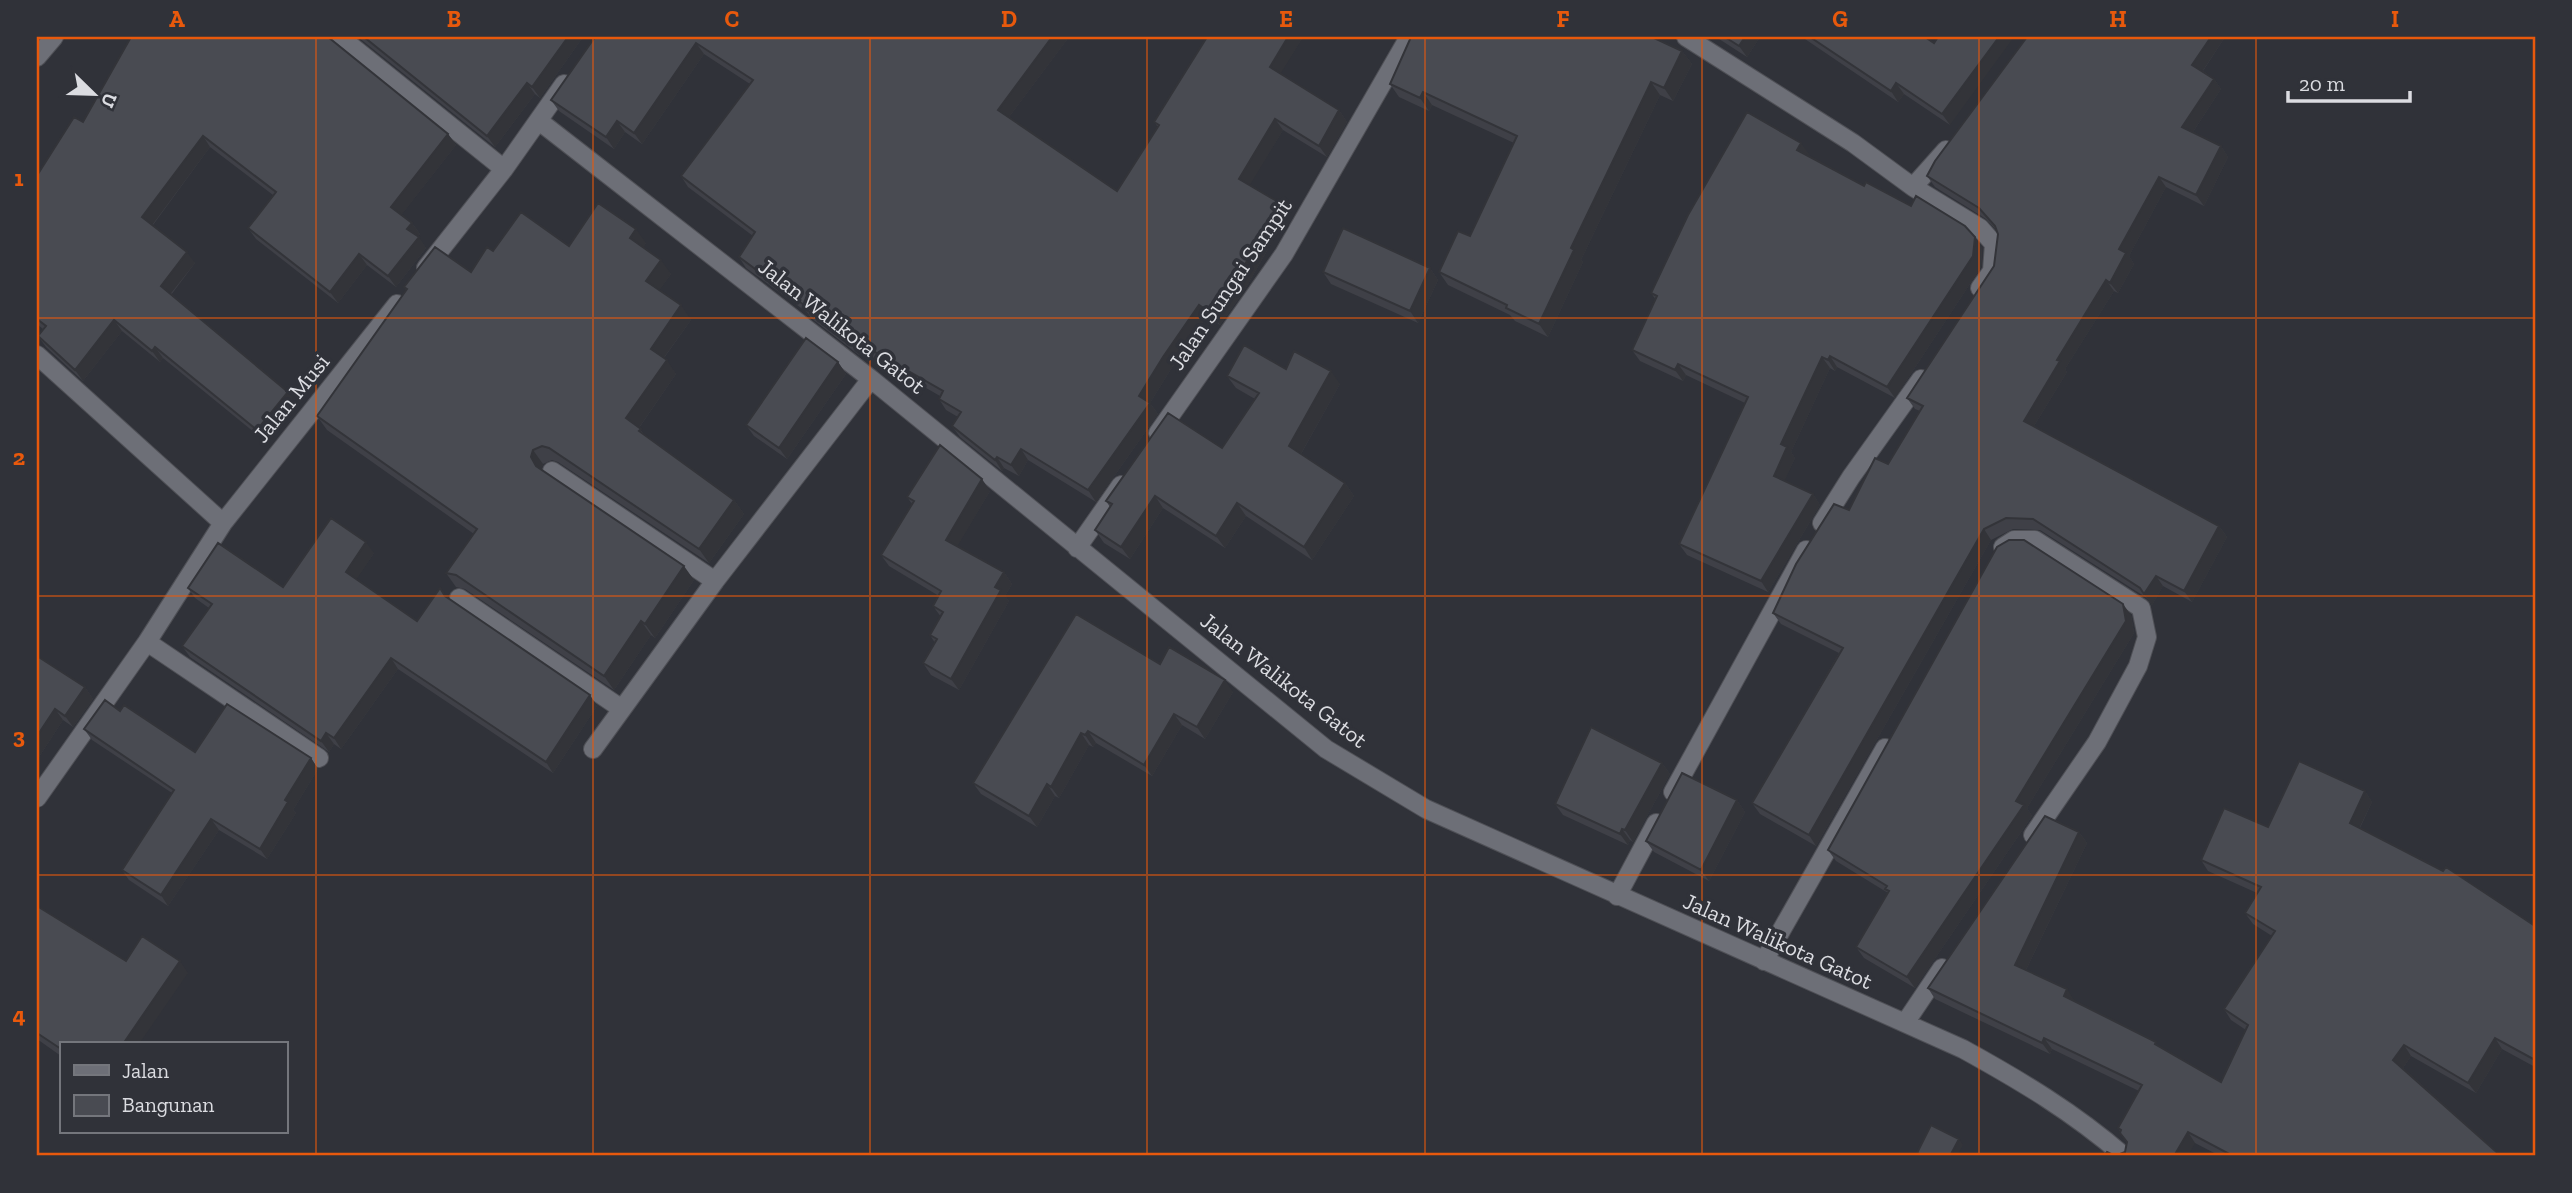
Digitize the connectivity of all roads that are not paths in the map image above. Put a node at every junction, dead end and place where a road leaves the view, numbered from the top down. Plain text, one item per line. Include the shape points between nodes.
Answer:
1 (54, 37) edge
2 (340, 37) edge
3 (1409, 37) edge
4 (1686, 37) edge
5 (37, 57) edge
6 (575, 68) edge
7 (539, 121) junction
8 (1953, 140) edge
9 (504, 170) junction
10 (1913, 187) junction
11 (1970, 304) edge
12 (37, 355) edge
13 (1927, 370) edge
14 (871, 379) junction
15 (1149, 446) edge
16 (1133, 469) edge
17 (552, 471) edge
18 (223, 523) junction
19 (1077, 548) junction
20 (1990, 562) edge
21 (715, 582) junction
22 (459, 598) edge
23 (147, 642) junction
24 (622, 709) junction
25 (1894, 732) edge
26 (593, 749) dead end
27 (318, 758) edge
28 (37, 798) edge
29 (2020, 854) edge
30 (1617, 896) junction
31 (1951, 956) edge
32 (1764, 961) junction
33 (1905, 1023) junction
34 (2124, 1156) edge

1 - 5 street
2 - 9 street
3 - 15 street, Jalan Sungai Sampit via 1284,254
4 - 10 street via 1853,143
6 - 7 street, Jalan Musi
7 - 9 street, Jalan Musi
7 - 14 street, Jalan Walikota Gatot
8 - 10 street
9 - 18 street, Jalan Musi
10 - 11 street via 1980,228 1994,244 1992,271
12 - 18 street
13 - 30 street via 1851,477 1794,569
14 - 19 street, Jalan Walikota Gatot
14 - 21 street
16 - 19 street
17 - 21 street
18 - 23 street, Jalan Musi
19 - 30 street, Jalan Walikota Gatot via 1326,749 1426,810
20 - 29 street via 1997,550 2014,540 2035,540 2141,608 2147,637 2138,666 2097,741
21 - 24 street
22 - 24 street
23 - 27 street
23 - 28 street, Jalan Musi
24 - 26 street
25 - 32 street
30 - 32 street, Jalan Walikota Gatot
31 - 33 street
32 - 33 street, Jalan Walikota Gatot
33 - 34 street, Jalan Walikota Gatot via 2033,1087

